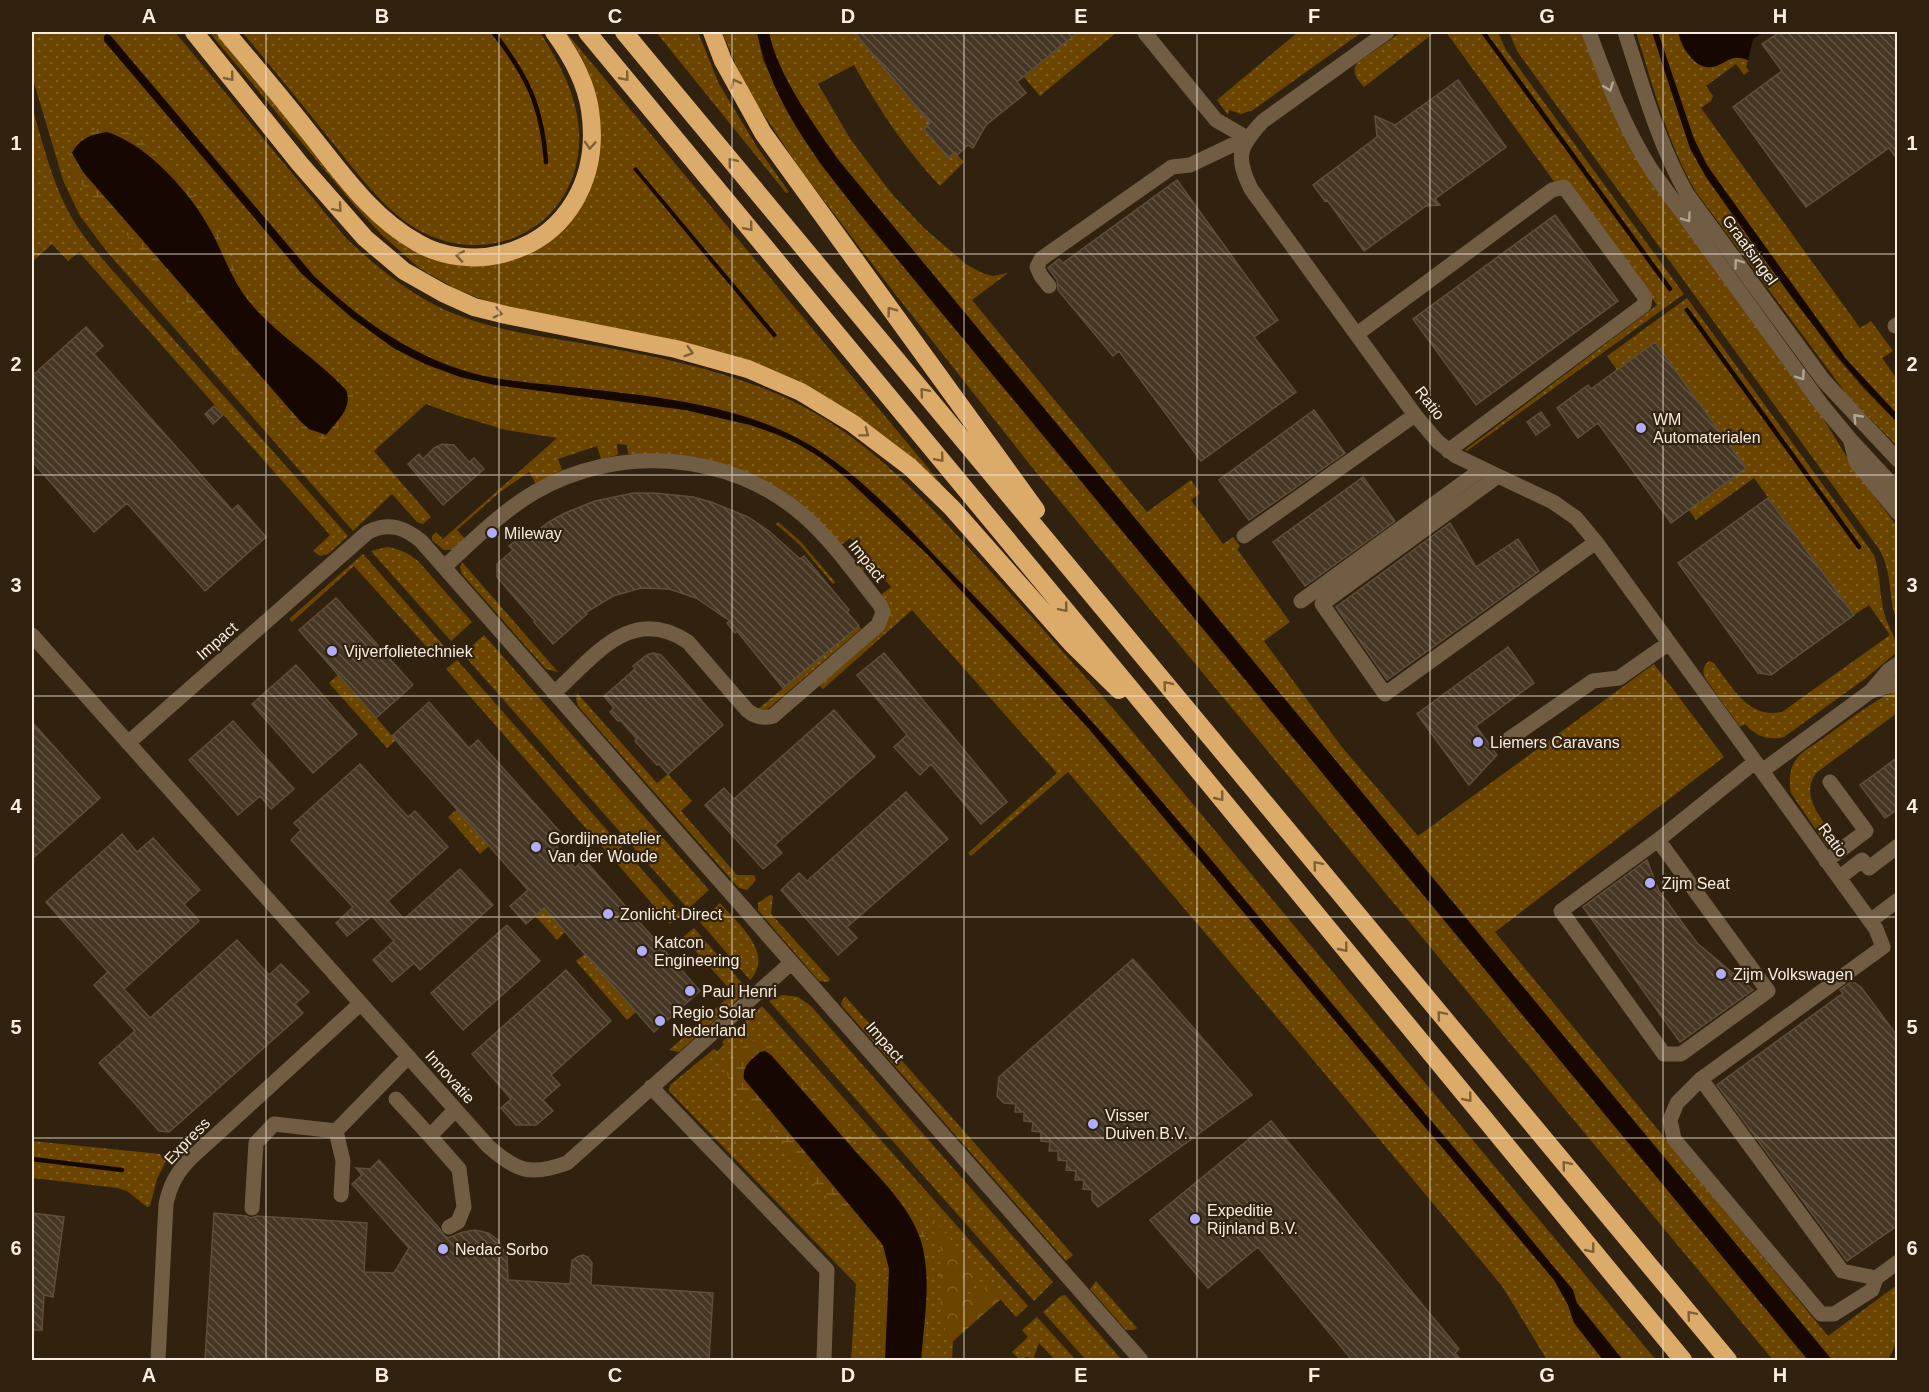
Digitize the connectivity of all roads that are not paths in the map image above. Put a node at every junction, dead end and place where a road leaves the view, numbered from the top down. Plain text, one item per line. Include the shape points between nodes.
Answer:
1 (194, 32) edge
2 (226, 32) edge
3 (554, 32) edge
4 (587, 32) edge
5 (624, 32) edge
6 (712, 32) edge
7 (1387, 32) edge
8 (1589, 32) edge
9 (1625, 32) edge
10 (1145, 33) edge
11 (1247, 138) junction
12 (1049, 286) dead end
13 (1357, 334) junction
14 (1415, 415) junction
15 (1850, 439) junction
16 (1448, 451) junction
17 (1898, 460) edge
18 (1482, 469) junction
19 (1498, 476) junction
20 (1898, 491) edge
21 (1898, 513) edge
22 (1244, 536) dead end
23 (1596, 542) junction
24 (444, 567) junction
25 (1301, 601) dead end
26 (32, 635) edge
27 (1669, 643) junction
28 (1135, 647) junction
29 (1898, 664) edge
30 (1898, 683) edge
31 (1871, 691) junction
32 (554, 693) junction
33 (1509, 739) dead end
34 (128, 743) junction
35 (1183, 752) junction
36 (1759, 767) junction
37 (1830, 782) dead end
38 (1658, 840) junction
39 (1898, 846) edge
40 (1826, 861) junction
41 (1839, 878) junction
42 (1898, 900) edge
43 (1873, 925) junction
44 (790, 963) junction
45 (360, 1004) junction
46 (408, 1057) junction
47 (1701, 1079) junction
48 (651, 1087) junction
49 (396, 1099) dead end
50 (455, 1110) junction
51 (336, 1131) junction
52 (430, 1136) junction
53 (341, 1194) dead end
54 (252, 1208) dead end
55 (449, 1227) dead end
56 (1898, 1262) edge
57 (1876, 1278) junction
58 (158, 1360) edge
59 (824, 1360) edge
60 (1141, 1360) edge
61 (1683, 1360) edge
62 (1728, 1360) edge

1 -> 35 highway via 365,238 404,271 474,307 676,349 748,369 801,392 852,423 910,467 952,508 1072,644
3 -> 2 highway via 576,67 590,109 591,145 586,176 577,199 548,233 531,244 487,258 447,254 420,245 395,228 357,192
4 -> 35 highway
28 -> 5 highway
28 -> 6 highway via 763,133 723,61
7 - 11 street via 1263,121
8 -> 15 street, Graafsingel via 1611,93 1640,153
17 -> 9 street, Graafsingel via 1824,381 1687,194 1661,140
10 - 11 street via 1216,120
11 - 12 street via 1190,165 1172,167 1041,259 1037,267
11 - 13 street, Ratio via 1243,172 1251,189
13 - 14 street, Ratio
13 - 16 street via 1552,190 1564,187 1645,297 1644,305
14 - 16 street, Ratio
14 - 22 street
15 - 20 street, Graafsingel
15 - 21 street, Graafsingel via 1856,462
16 - 18 street, Ratio
18 - 19 street, Ratio
18 - 25 street
19 - 23 street, Ratio via 1553,502 1576,518
19 - 23 street via 1322,604 1386,694
23 - 27 street, Ratio
24 - 32 street, Impact
24 - 32 street, Impact via 504,513 568,475 620,462 661,460 726,472 779,498 826,539 883,612 878,625 766,718 747,710 688,642 678,634 656,628 636,629 615,637
24 - 34 street, Impact via 409,531 387,526 368,532
26 - 34 street
27 - 33 street via 1619,678 1593,681
27 - 36 street, Ratio
62 -> 28 highway
29 - 31 street
30 - 31 street
31 - 36 street
32 - 44 street, Impact
34 - 45 street, Innovatie
35 -> 61 highway
36 - 38 street
36 - 40 street, Ratio
37 - 40 street via 1866,831
38 - 38 street via 1561,911 1664,1054 1681,1054 1768,991
39 - 41 street via 1869,868 1862,860
40 - 41 street, Ratio
41 - 43 street, Ratio
42 - 43 street
43 - 47 street via 1883,947
44 - 48 street, Innovatie
44 - 60 street, Impact
45 - 46 street, Innovatie
45 - 58 street, Express via 191,1158 175,1178 166,1204
46 - 50 street, Innovatie
46 - 51 street
47 - 57 street via 1842,1271
47 - 57 street via 1677,1103 1670,1120 1674,1139 1821,1314 1834,1314 1872,1290
48 - 50 street, Innovatie via 567,1162 546,1171 524,1170 505,1161
48 - 59 street via 827,1270
49 - 52 street
50 - 52 street
51 - 53 street via 343,1161
51 - 54 street via 274,1124 256,1143
52 - 55 street via 459,1169 464,1207 458,1222
56 - 57 street

